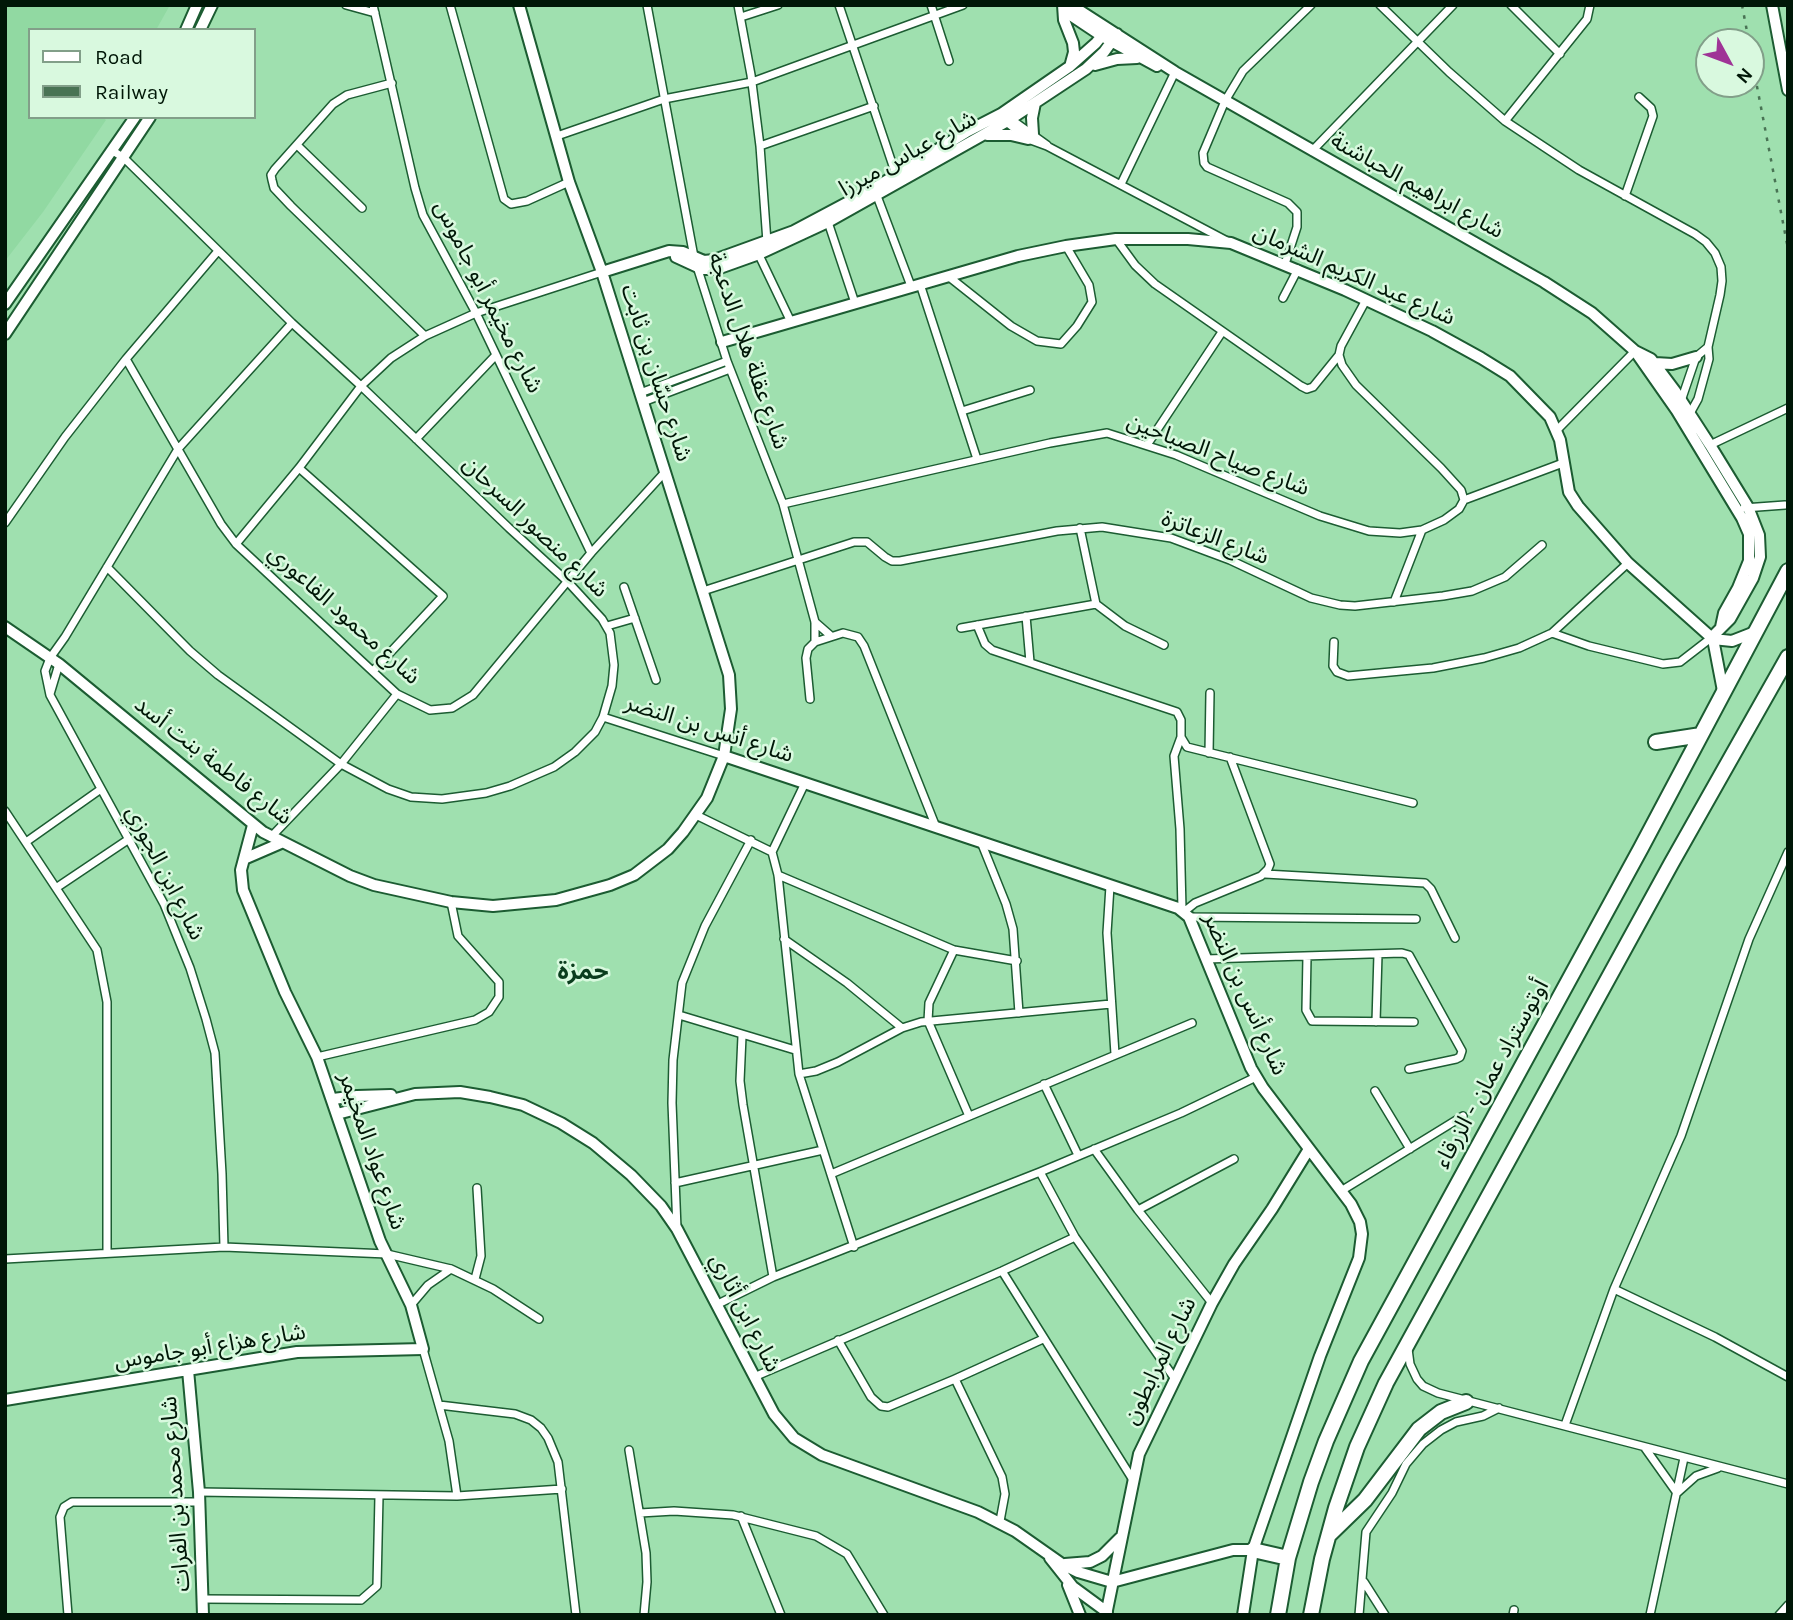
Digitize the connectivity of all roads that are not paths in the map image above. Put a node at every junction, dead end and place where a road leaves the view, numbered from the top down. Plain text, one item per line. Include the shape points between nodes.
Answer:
1 (197, 5) edge
2 (212, 5) edge
3 (346, 5) edge
4 (450, 5) edge
5 (519, 5) edge
6 (647, 5) edge
7 (738, 5) edge
8 (778, 5) edge
9 (839, 5) edge
10 (932, 5) edge
11 (963, 5) edge
12 (1311, 5) edge
13 (1380, 5) edge
14 (1453, 5) edge
15 (1511, 5) edge
16 (1590, 5) edge
17 (1772, 5) edge
18 (1065, 6) edge
19 (374, 9) edge
20 (936, 16) junction
21 (741, 17) junction
22 (187, 28) edge
23 (201, 28) edge
24 (1109, 35) junction
25 (1417, 41) junction
26 (853, 45) junction
27 (1560, 54) junction
28 (1142, 59) junction
29 (949, 61) dead end
30 (1069, 67) junction
31 (1086, 69) junction
32 (1173, 71) junction
33 (752, 82) junction
34 (392, 83) junction
35 (1788, 90) edge
36 (1639, 97) dead end
37 (664, 99) junction
38 (1225, 100) junction
39 (1035, 103) junction
40 (874, 106) junction
41 (1004, 118) junction
42 (134, 119) edge
43 (149, 119) edge
44 (1505, 121) junction
45 (556, 136) junction
46 (984, 136) junction
47 (1030, 136) junction
48 (297, 145) junction
49 (760, 146) junction
50 (113, 151) junction
51 (1312, 151) junction
52 (124, 158) junction
53 (896, 175) junction
54 (569, 182) junction
55 (1121, 184) junction
56 (877, 196) junction
57 (1625, 196) junction
58 (362, 208) dead end
59 (826, 219) junction
60 (1116, 239) junction
61 (767, 242) junction
62 (1231, 243) junction
63 (1066, 246) junction
64 (757, 250) junction
65 (218, 251) junction
66 (696, 262) junction
67 (1285, 264) junction
68 (1298, 270) junction
69 (601, 271) junction
70 (948, 276) junction
71 (916, 285) junction
72 (1283, 298) dead end
73 (1367, 300) junction
74 (855, 303) junction
75 (5, 304) edge
76 (476, 313) junction
77 (791, 322) junction
78 (292, 323) junction
79 (1222, 332) junction
80 (5, 334) edge
81 (425, 336) junction
82 (722, 342) junction
83 (1708, 347) junction
84 (1635, 351) junction
85 (496, 355) junction
86 (1339, 355) junction
87 (1696, 357) junction
88 (126, 359) junction
89 (1655, 363) junction
90 (728, 365) junction
91 (362, 386) junction
92 (1030, 390) dead end
93 (641, 397) junction
94 (1681, 400) junction
95 (1788, 408) edge
96 (962, 411) junction
97 (1676, 411) junction
98 (1687, 418) junction
99 (1556, 431) junction
100 (416, 439) junction
101 (1147, 445) junction
102 (1710, 445) junction
103 (178, 449) junction
104 (977, 459) junction
105 (1563, 463) junction
106 (299, 468) junction
107 (665, 472) junction
108 (1464, 500) junction
109 (783, 504) junction
110 (1785, 505) dead end
111 (1743, 509) junction
112 (5, 523) edge
113 (1080, 528) junction
114 (1422, 530) junction
115 (236, 544) junction
116 (1542, 545) dead end
117 (591, 553) junction
118 (798, 560) junction
119 (1628, 563) junction
120 (107, 567) junction
121 (1788, 570) edge
122 (568, 582) junction
123 (624, 587) dead end
124 (704, 591) junction
125 (1394, 602) junction
126 (1096, 604) junction
127 (1026, 616) junction
128 (635, 618) junction
129 (816, 622) junction
130 (977, 625) junction
131 (607, 626) junction
132 (5, 627) edge
133 (961, 628) dead end
134 (1756, 631) junction
135 (1552, 633) junction
136 (831, 636) junction
137 (1712, 638) junction
138 (816, 642) junction
139 (1334, 642) dead end
140 (1164, 645) dead end
141 (1788, 657) edge
142 (55, 661) junction
143 (1030, 662) junction
144 (373, 671) junction
145 (656, 680) dead end
146 (1723, 691) junction
147 (1210, 693) dead end
148 (397, 694) junction
149 (810, 699) dead end
150 (603, 717) junction
151 (1701, 734) junction
152 (1181, 737) junction
153 (1656, 742) dead end
154 (1209, 753) junction
155 (724, 756) junction
156 (1230, 757) junction
157 (341, 764) junction
158 (805, 783) junction
159 (100, 789) junction
160 (1413, 803) dead end
161 (5, 811) edge
162 (696, 815) junction
163 (253, 825) junction
164 (936, 827) junction
165 (271, 837) junction
166 (129, 839) junction
167 (751, 840) junction
168 (26, 842) junction
169 (981, 842) junction
170 (281, 843) junction
171 (772, 852) junction
172 (1788, 852) edge
173 (244, 859) junction
174 (1265, 874) junction
175 (778, 875) junction
176 (1110, 886) junction
177 (56, 888) junction
178 (451, 902) junction
179 (1185, 912) junction
180 (1416, 919) dead end
181 (1455, 938) dead end
182 (784, 939) junction
183 (954, 950) junction
184 (1378, 954) junction
185 (1307, 956) junction
186 (1206, 959) junction
187 (1017, 961) junction
188 (1111, 1004) junction
189 (1019, 1013) junction
190 (679, 1015) junction
191 (928, 1021) junction
192 (1376, 1022) junction
193 (1414, 1022) dead end
194 (1192, 1023) dead end
195 (902, 1028) junction
196 (741, 1036) junction
197 (795, 1050) junction
198 (1115, 1054) junction
199 (317, 1057) junction
200 (1409, 1069) dead end
201 (799, 1074) junction
202 (1256, 1077) junction
203 (1044, 1084) junction
204 (1375, 1091) dead end
205 (415, 1094) junction
206 (333, 1100) junction
207 (337, 1114) junction
208 (969, 1116) junction
209 (1463, 1116) dead end
210 (1094, 1149) junction
211 (1309, 1149) junction
212 (1410, 1149) junction
213 (823, 1150) junction
214 (1079, 1155) junction
215 (1234, 1159) dead end
216 (753, 1165) junction
217 (1040, 1172) junction
218 (831, 1174) junction
219 (674, 1183) junction
220 (477, 1188) dead end
221 (1341, 1191) junction
222 (1138, 1210) junction
223 (677, 1229) junction
224 (1076, 1237) junction
225 (224, 1247) junction
226 (854, 1247) junction
227 (107, 1252) junction
228 (387, 1254) junction
229 (5, 1259) edge
230 (451, 1269) junction
231 (1002, 1271) junction
232 (774, 1277) junction
233 (475, 1279) junction
234 (1614, 1289) junction
235 (1212, 1303) junction
236 (411, 1305) junction
237 (716, 1305) junction
238 (539, 1319) dead end
239 (1044, 1339) junction
240 (838, 1340) junction
241 (1407, 1340) junction
242 (423, 1349) junction
243 (188, 1370) junction
244 (754, 1377) junction
245 (1788, 1377) edge
246 (955, 1379) junction
247 (1175, 1379) junction
248 (5, 1400) edge
249 (1466, 1402) junction
250 (439, 1405) junction
251 (1499, 1408) junction
252 (1566, 1425) junction
253 (1645, 1447) junction
254 (629, 1450) dead end
255 (1684, 1458) junction
256 (1721, 1467) junction
257 (1133, 1480) junction
258 (1788, 1484) edge
259 (562, 1489) junction
260 (1677, 1493) junction
261 (379, 1496) junction
262 (457, 1496) junction
263 (199, 1497) junction
264 (640, 1513) junction
265 (741, 1516) junction
266 (1000, 1521) junction
267 (1122, 1536) junction
268 (1328, 1536) junction
269 (1252, 1550) junction
270 (1048, 1556) junction
271 (1288, 1558) junction
272 (1062, 1564) junction
273 (1063, 1577) junction
274 (1363, 1581) junction
275 (1112, 1582) junction
276 (203, 1599) junction
277 (1788, 1605) edge
278 (1106, 1613) edge
279 (68, 1615) edge
280 (203, 1615) edge
281 (576, 1615) edge
282 (644, 1615) edge
283 (780, 1615) edge
284 (884, 1615) edge
285 (1080, 1615) edge
286 (1243, 1615) edge
287 (1278, 1615) edge
288 (1311, 1615) edge
289 (1359, 1615) edge
290 (1385, 1615) edge
291 (1650, 1615) edge
292 (1779, 1615) edge

1 - 22 street
2 - 23 street
3 - 19 street
4 - 54 street via 504,199 511,204 527,201
5 - 45 street, شارع حسّان بن ثابت
6 - 37 street, شارع عقلة هلال الدعجة
7 - 21 street
8 - 21 street
9 - 26 street
10 - 20 street
11 - 20 street
12 - 38 street via 1255,57
13 - 25 street
14 - 25 street
15 - 27 street
16 - 27 street via 1587,19
17 - 35 street
18 - 24 street, شارع ابراهيم الحباشنة via 1072,16
18 - 30 street via 1064,20 1074,52
19 - 34 street, شارع مخيمر أبو جاموس
20 - 26 street
20 - 29 street
21 - 33 street
24 - 28 street, شارع ابراهيم الحباشنة
24 - 30 street, شارع عباس ميرزا
24 - 31 street, شارع عباس ميرزا
24 - 32 street, شارع ابراهيم الحباشنة
25 - 44 street
25 - 51 street
26 - 33 street
26 - 40 street
27 - 44 street
28 - 31 street via 1109,60
28 - 32 street, شارع ابراهيم الحباشنة
30 - 41 street, شارع عباس ميرزا
31 - 39 street, شارع عباس ميرزا
32 - 38 street, شارع ابراهيم الحباشنة
32 - 55 street
33 - 37 street
33 - 49 street
34 - 48 street via 340,99
34 - 76 street, شارع مخيمر أبو جاموس via 421,208
36 - 57 street via 1653,116
37 - 45 street
37 - 66 street, شارع عقلة هلال الدعجة
38 - 51 street, شارع ابراهيم الحباشنة
38 - 67 street via 1203,153 1204,163 1293,206 1298,219
39 - 41 street, شارع عباس ميرزا
39 - 47 street
40 - 49 street
40 - 53 street
41 - 46 street, شارع عباس ميرزا
41 - 47 street
41 - 53 street, شارع عباس ميرزا via 968,131
42 - 50 street
43 - 52 street
44 - 57 street
45 - 54 street, شارع حسّان بن ثابت
46 - 47 street
46 - 56 street, شارع عباس ميرزا
47 - 55 street
48 - 58 street
48 - 81 street via 271,175 274,188
49 - 61 street
50 - 52 street, شارع منصور السرحان
50 - 75 street
51 - 84 street, شارع ابراهيم الحباشنة via 1552,286
52 - 65 street, شارع منصور السرحان
52 - 80 street
53 - 59 street, شارع عباس ميرزا
54 - 69 street, شارع حسّان بن ثابت
55 - 62 street
56 - 59 street, شارع عباس ميرزا
56 - 71 street
57 - 83 street via 1695,233 1715,253 1722,281
59 - 61 street, شارع عباس ميرزا
59 - 64 street, شارع عباس ميرزا
59 - 74 street
60 - 62 street, شارع عبد الكريم الشرمان
60 - 63 street, شارع عبد الكريم الشرمان
60 - 79 street via 1145,276
61 - 64 street, شارع عباس ميرزا
62 - 67 street, شارع عبد الكريم الشرمان
63 - 70 street, شارع عبد الكريم الشرمان
63 - 70 street via 1089,285 1092,302 1061,344 1037,341 1011,326
64 - 66 street, شارع عباس ميرزا
64 - 77 street
65 - 78 street, شارع منصور السرحان
65 - 88 street
66 - 69 street via 663,254
66 - 82 street, شارع عقلة هلال الدعجة
67 - 68 street, شارع عبد الكريم الشرمان
68 - 72 street
68 - 73 street, شارع عبد الكريم الشرمان
69 - 76 street
69 - 93 street, شارع حسّان بن ثابت
70 - 71 street, شارع عبد الكريم الشرمان
71 - 74 street, شارع عبد الكريم الشرمان
71 - 96 street
73 - 86 street
73 - 99 street, شارع عبد الكريم الشرمان via 1498,368 1540,405
74 - 77 street, شارع عبد الكريم الشرمان
76 - 81 street
76 - 85 street, شارع مخيمر أبو جاموس
77 - 82 street, شارع عبد الكريم الشرمان
78 - 91 street, شارع منصور السرحان
78 - 103 street, شارع ابن الجوزي
79 - 86 street via 1307,389 1318,384
79 - 101 street
81 - 91 street via 391,358
82 - 90 street, شارع عقلة هلال الدعجة
83 - 87 street
83 - 98 street via 1705,375
84 - 89 street, شارع ابراهيم الحباشنة
84 - 97 street, شارع ابراهيم الحباشنة
84 - 99 street
85 - 100 street
85 - 117 street, شارع مخيمر أبو جاموس
86 - 108 street via 1356,385 1441,468
87 - 89 street via 1672,365
87 - 94 street
88 - 103 street, شارع محمود الفاعوري
88 - 112 street
89 - 94 street, شارع ابراهيم الحباشنة
90 - 93 street
90 - 109 street, شارع عقلة هلال الدعجة
91 - 100 street, شارع منصور السرحان
91 - 106 street
92 - 96 street
93 - 107 street, شارع حسّان بن ثابت
94 - 97 street
94 - 98 street, شارع ابراهيم الحباشنة
95 - 102 street
96 - 104 street
97 - 98 street, شارع ابراهيم الحباشنة
98 - 102 street, شارع ابراهيم الحباشنة
98 - 111 street, شارع ابراهيم الحباشنة
99 - 105 street, شارع عبد الكريم الشرمان
100 - 122 street, شارع منصور السرحان
101 - 104 street, شارع صياح الصباحين via 1098,433
101 - 114 street, شارع صياح الصباحين via 1341,523 1382,533
102 - 111 street, شارع ابراهيم الحباشنة
103 - 115 street, شارع محمود الفاعوري
103 - 120 street, شارع ابن الجوزي
104 - 109 street, شارع صياح الصباحين
105 - 108 street
105 - 119 street, شارع عبد الكريم الشرمان via 1578,506
106 - 115 street
106 - 144 street via 443,596
107 - 117 street, شارع محمود الفاعوري
107 - 124 street, شارع حسّان بن ثابت
108 - 114 street, شارع صياح الصباحين via 1444,520
109 - 118 street, شارع عقلة هلال الدعجة
110 - 111 street
111 - 137 street, شارع ابراهيم الحباشنة via 1750,552 1721,628
113 - 118 street, شارع الزعاترة via 900,561 892,561 862,541
113 - 125 street, شارع الزعاترة via 1171,538 1323,602 1355,606
113 - 126 street
114 - 125 street
115 - 144 street, شارع محمود الفاعوري
116 - 125 street, شارع الزعاترة via 1505,578 1472,591
117 - 122 street, شارع محمود الفاعوري
118 - 124 street, شارع الزعاترة
118 - 129 street, شارع عقلة هلال الدعجة
119 - 135 street
119 - 137 street, شارع عبد الكريم الشرمان
120 - 142 street, شارع ابن الجوزي
120 - 157 street, شارع منصور السرحان via 218,675
121 - 134 highway, أوتوستراد عمان - الزرقاء
122 - 131 street, شارع منصور السرحان
122 - 148 street, شارع محمود الفاعوري via 463,703 430,710
123 - 128 street
124 - 155 street, شارع حسّان بن ثابت via 729,674 731,709
126 - 127 street
126 - 140 street via 1117,621
127 - 130 street
127 - 143 street
128 - 131 street
128 - 145 street
129 - 136 street
129 - 138 street, شارع عقلة هلال الدعجة
130 - 133 street
130 - 143 street via 988,648
131 - 150 street, شارع منصور السرحان via 614,665
132 - 142 street, شارع فاطمة بنت أسد
134 - 137 street via 1731,641
134 - 146 highway, أوتوستراد عمان - الزرقاء
135 - 137 street via 1663,664 1680,662
135 - 139 street via 1484,658 1348,676 1333,666
136 - 138 street
136 - 164 street via 849,633 864,646
137 - 146 street
138 - 149 street, شارع عقلة هلال الدعجة via 806,653
141 - 241 highway
142 - 159 street, شارع ابن الجوزي via 50,695
142 - 163 street, شارع فاطمة بنت أسد
143 - 152 street via 1177,712
144 - 148 street, شارع محمود الفاعوري
146 - 151 highway, أوتوستراد عمان - الزرقاء
147 - 154 street
148 - 157 street
150 - 155 street, شارع أنس بن النضر
150 - 157 street, شارع منصور السرحان via 595,732 566,760 486,793 442,799 411,797
151 - 153 highway
151 - 271 highway, أوتوستراد عمان - الزرقاء via 1361,1361 1326,1441
152 - 154 street via 1187,747
152 - 179 street via 1174,756
154 - 156 street
155 - 158 street, شارع أنس بن النضر
155 - 162 street, شارع فاطمة بنت أسد
156 - 160 street
156 - 174 street via 1270,859
157 - 165 street
158 - 164 street, شارع أنس بن النضر
158 - 171 street
159 - 166 street, شارع ابن الجوزي
159 - 168 street
161 - 168 street
162 - 167 street
162 - 178 street, شارع فاطمة بنت أسد via 660,856 611,885 520,904
163 - 165 street, شارع فاطمة بنت أسد
163 - 173 street, شارع عواد المخيمر
164 - 169 street, شارع أنس بن النضر
165 - 170 street, شارع فاطمة بنت أسد
166 - 177 street
166 - 225 street, شارع ابن الجوزي via 185,955 212,1042
167 - 171 street
167 - 190 street via 691,958 682,983
168 - 177 street
169 - 176 street, شارع أنس بن النضر
169 - 187 street via 1009,911
170 - 173 street
170 - 178 street, شارع فاطمة بنت أسد via 363,881
171 - 175 street
172 - 234 street via 1749,939 1672,1159
173 - 199 street, شارع عواد المخيمر via 243,890
174 - 179 street via 1195,903
174 - 181 street via 1425,883
175 - 182 street
175 - 183 street
176 - 179 street, شارع أنس بن النضر
176 - 188 street
177 - 227 street via 97,950 107,1002
178 - 199 street via 458,936 499,982 499,996 489,1012 475,1020
179 - 180 street
179 - 186 street, شارع أنس بن النضر
182 - 195 street
182 - 197 street
183 - 187 street
183 - 191 street via 929,1003
184 - 185 street
184 - 192 street
184 - 200 street via 1411,957 1462,1051 1456,1059
185 - 186 street
185 - 192 street via 1309,1018 1316,1022
186 - 202 street, شارع أنس بن النضر
187 - 189 street
188 - 189 street
188 - 198 street
189 - 191 street
190 - 196 street
190 - 219 street via 673,1060
191 - 195 street
191 - 208 street
192 - 193 street
194 - 198 street
195 - 201 street via 838,1062
196 - 197 street
196 - 216 street via 740,1081
197 - 201 street
198 - 203 street
199 - 206 street, شارع عواد المخيمر
201 - 213 street
202 - 210 street
202 - 211 street, شارع أنس بن النضر
203 - 208 street
203 - 214 street
204 - 212 street
205 - 206 street, شارع ابن أثاري
205 - 207 street, شارع ابن أثاري
205 - 223 street, شارع ابن أثاري via 460,1092 540,1112 593,1143 631,1175
206 - 207 street, شارع عواد المخيمر
207 - 228 street, شارع عواد المخيمر
208 - 218 street
209 - 212 street
210 - 214 street
210 - 222 street
211 - 221 street, شارع أنس بن النضر
211 - 235 street, شارع المرابطون
212 - 221 street
213 - 216 street
213 - 218 street
214 - 217 street
215 - 222 street
216 - 219 street
216 - 232 street
217 - 224 street
217 - 226 street
218 - 226 street
219 - 223 street
220 - 233 street via 481,1256
221 - 269 street, شارع أنس بن النضر via 1360,1222 1359,1258
222 - 235 street
223 - 237 street, شارع ابن أثاري
224 - 231 street
224 - 247 street
225 - 227 street
225 - 228 street
226 - 232 street
227 - 229 street
228 - 230 street
228 - 236 street, شارع عواد المخيمر
230 - 233 street
230 - 236 street via 428,1284
231 - 239 street
231 - 240 street
232 - 237 street
233 - 238 street
234 - 245 street
234 - 252 street
235 - 247 street, شارع المرابطون
236 - 242 street, شارع عواد المخيمر
237 - 244 street, شارع ابن أثاري
239 - 246 street
239 - 257 street
240 - 244 street
240 - 246 street via 881,1406 893,1406
241 - 249 street via 1417,1379 1430,1390
241 - 268 highway via 1357,1447
242 - 243 street, شارع هزاع أبو جاموس via 297,1352
242 - 250 street, شارع عواد المخيمر
243 - 248 street, شارع هزاع أبو جاموس
243 - 263 street, شارع محمد بن الفرات
244 - 266 street, شارع ابن أثاري via 784,1427 814,1451
246 - 266 street via 1002,1477 1006,1494
247 - 257 street, شارع المرابطون via 1139,1454
249 - 251 street
249 - 268 highway via 1441,1412 1419,1429 1365,1500
250 - 259 street via 499,1411 531,1420 548,1438
250 - 262 street, شارع عواد المخيمر
251 - 252 street
251 - 274 street via 1441,1430 1406,1464 1367,1532
252 - 253 street
253 - 255 street
253 - 260 street
254 - 264 street
255 - 256 street
255 - 260 street
256 - 258 street
256 - 260 street via 1696,1476
257 - 267 street, شارع المرابطون
259 - 262 street
259 - 281 street
260 - 291 street
261 - 262 street
261 - 263 street
261 - 276 street via 377,1586 361,1600
263 - 276 street, شارع محمد بن الفرات
263 - 279 street via 72,1502 64,1507 60,1517
264 - 265 street
264 - 282 street via 647,1568
265 - 283 street
265 - 284 street via 816,1536 841,1549
266 - 270 street, شارع ابن أثاري
267 - 272 street via 1102,1556
267 - 275 street, شارع المرابطون
268 - 288 highway
269 - 271 highway
269 - 275 street via 1233,1550
269 - 286 street, شارع أنس بن النضر
270 - 272 street, شارع ابن أثاري
270 - 273 street, شارع ابن أثاري
271 - 287 highway, أوتوستراد عمان - الزرقاء
272 - 275 street, شارع ابن أثاري
273 - 278 street, شارع ابن أثاري
273 - 285 street
274 - 289 street
274 - 290 street
275 - 278 street, شارع المرابطون
276 - 280 street, شارع محمد بن الفرات
277 - 292 street

